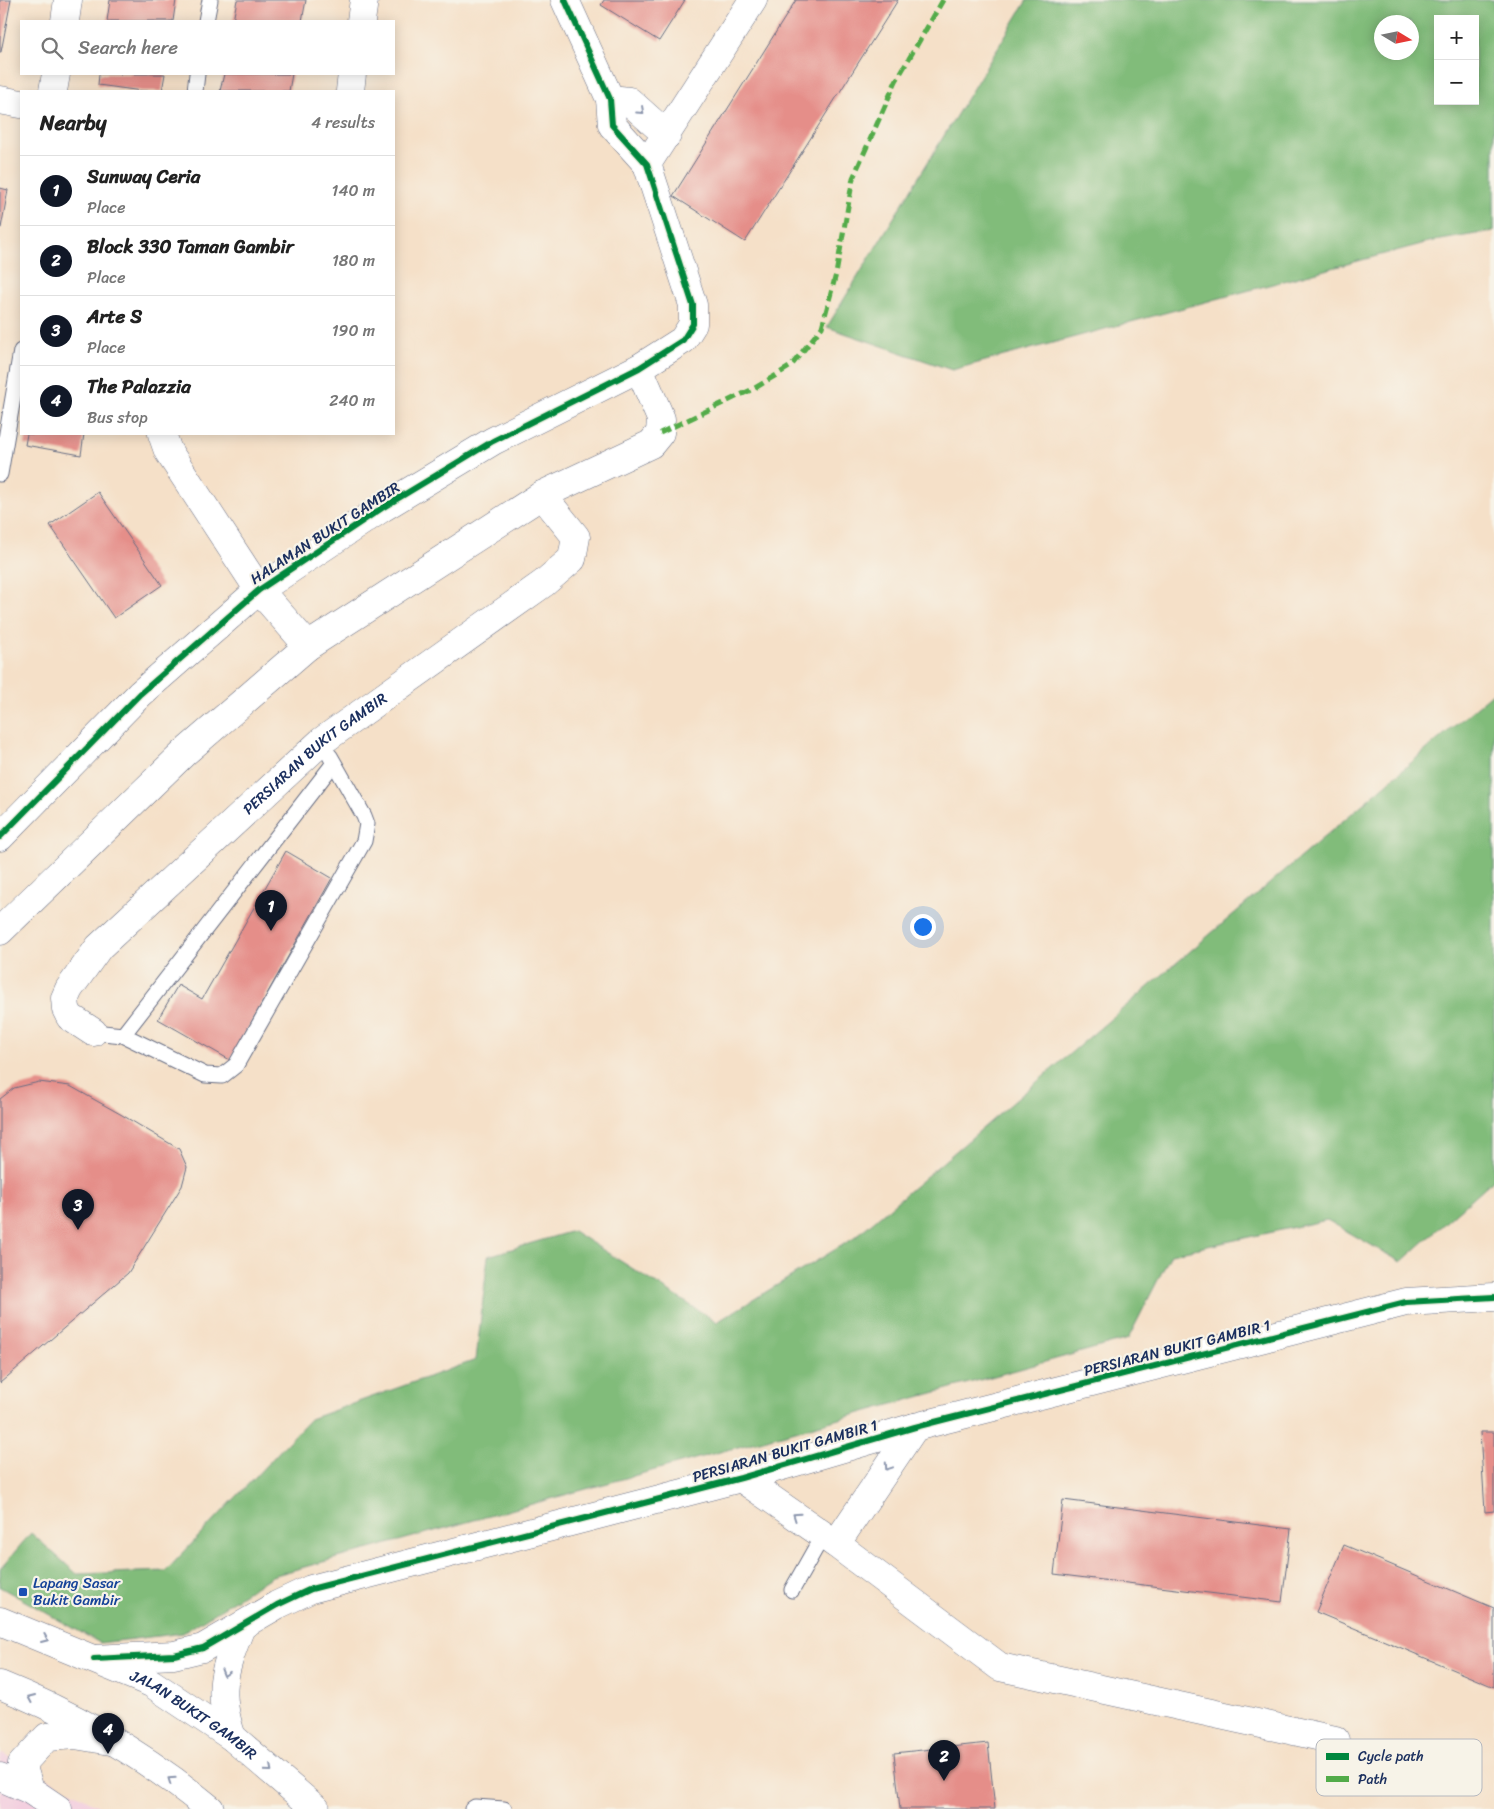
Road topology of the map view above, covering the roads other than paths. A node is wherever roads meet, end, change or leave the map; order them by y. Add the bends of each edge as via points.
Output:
1 (68, 0) edge
2 (210, 0) edge
3 (364, 0) edge
4 (565, 0) edge
5 (753, 0) edge
6 (65, 20) edge
7 (206, 20) edge
8 (361, 20) edge
9 (56, 75) edge
10 (198, 75) edge
11 (352, 75) edge
12 (53, 90) edge
13 (194, 90) edge
14 (350, 90) edge
15 (610, 99) junction
16 (0, 100) edge
17 (20, 104) edge
18 (667, 135) junction
19 (647, 164) junction
20 (20, 357) edge
21 (639, 368) junction
22 (162, 435) edge
23 (0, 474) edge
24 (542, 495) junction
25 (259, 590) junction
26 (308, 646) junction
27 (328, 752) junction
28 (0, 836) edge
29 (0, 931) edge
30 (93, 1032) joint
31 (123, 1035) junction
32 (1494, 1297) edge
33 (915, 1427) junction
34 (741, 1478) junction
35 (830, 1539) junction
36 (792, 1590) dead end
37 (0, 1621) edge
38 (241, 1627) junction
39 (94, 1659) junction
40 (0, 1685) edge
41 (232, 1737) junction
42 (1330, 1739) edge
43 (117, 1743) junction
44 (0, 1777) edge
45 (30, 1790) junction
46 (58, 1809) edge
47 (210, 1809) edge
48 (316, 1809) edge
49 (472, 1809) edge
50 (504, 1809) edge

1 - 6 street
2 - 7 lane
3 - 8 street
4 - 15 street
5 - 18 street
9 - 12 street
10 - 13 lane
11 - 14 street
15 -> 18 street via 629,101
15 - 19 street via 612,125
16 - 17 street
18 - 19 street
19 - 21 street, HALAMAN BUKIT GAMBIR via 693,305 694,324 683,340
20 - 23 lane
21 - 24 street via 660,419 660,433 651,444
21 - 25 street, HALAMAN BUKIT GAMBIR via 493,441 382,508
22 - 25 street via 168,450
24 - 26 street
24 - 27 street, PERSIARAN BUKIT GAMBIR via 576,537 572,559
25 - 26 street
25 - 28 street, HALAMAN BUKIT GAMBIR via 140,694
26 - 29 street via 184,753
27 - 30 street, PERSIARAN BUKIT GAMBIR via 99,947 65,998 70,1017
27 - 31 lane
27 - 31 lane via 364,816 367,824 364,841 236,1065 222,1076 205,1075
30 - 31 lane
32 - 33 street, PERSIARAN BUKIT GAMBIR 1 via 1406,1302
33 - 34 street, PERSIARAN BUKIT GAMBIR 1
33 -> 35 street
35 -> 34 street, PERSIARAN BUKIT GAMBIR 1
34 - 38 street, PERSIARAN BUKIT GAMBIR 1 via 311,1589
35 - 36 lane
35 - 42 street, PERSIARAN BUKIT GAMBIR 1 via 1000,1667
37 -> 39 street, JALAN BUKIT GAMBIR
38 - 39 street, PERSIARAN BUKIT GAMBIR 1 via 203,1648 174,1655
38 -> 41 street via 222,1684 224,1713
39 - 41 street, JALAN BUKIT GAMBIR via 150,1683
43 -> 40 street via 33,1698
41 -> 48 street, JALAN BUKIT GAMBIR
43 - 45 street via 75,1735 47,1737 22,1764
47 -> 43 street
44 - 45 street
45 - 46 street
49 - 50 lane

